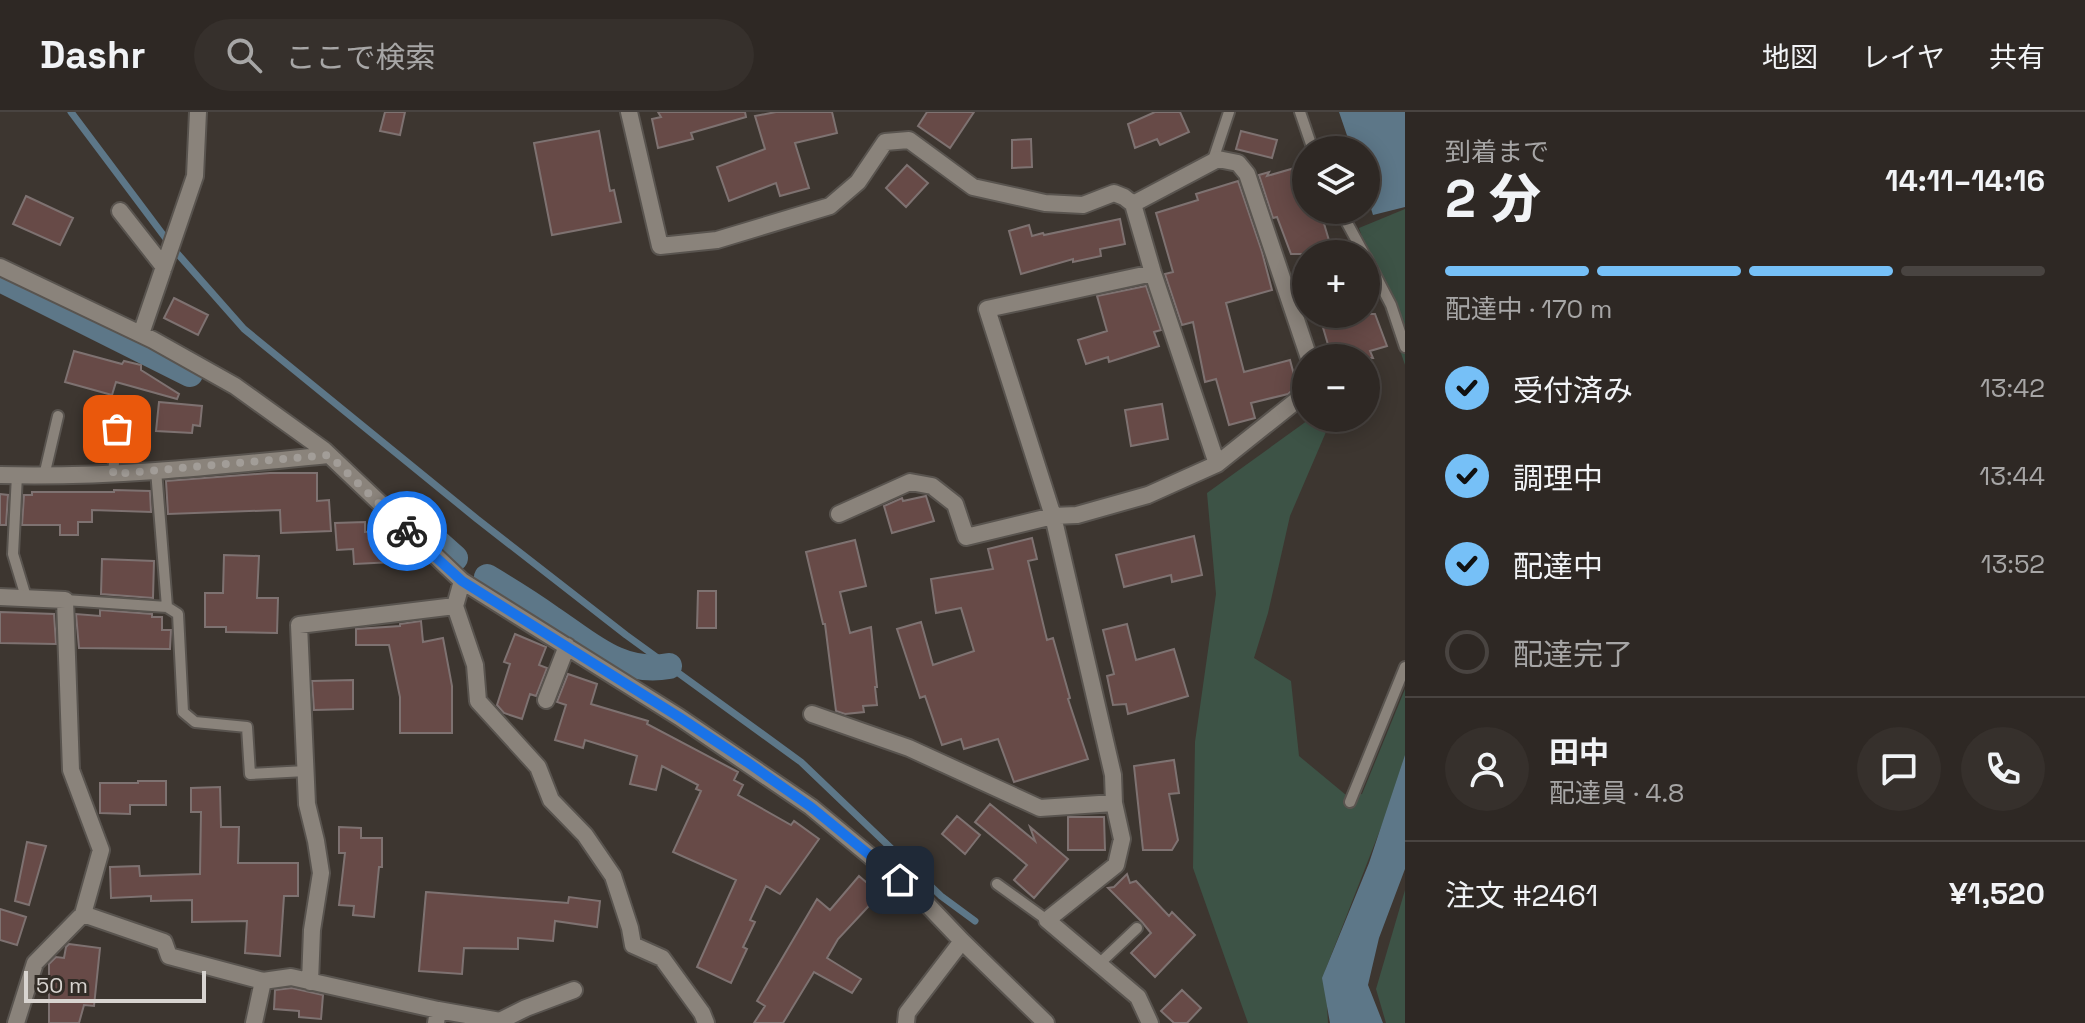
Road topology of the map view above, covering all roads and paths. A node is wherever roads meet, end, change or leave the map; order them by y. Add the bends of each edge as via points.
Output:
1 (198, 112) edge
2 (629, 112) edge
3 (1229, 112) edge
4 (1300, 112) edge
5 (1308, 136) edge
6 (1212, 163) junction
7 (1133, 204) junction
8 (120, 211) dead end
9 (165, 263) junction
10 (0, 267) edge
11 (1153, 273) junction
12 (1380, 284) edge
13 (141, 334) junction
14 (1304, 344) edge
15 (1405, 347) edge
16 (1292, 404) edge
17 (58, 416) dead end
18 (117, 429) dead end
19 (329, 455) junction
20 (1217, 464) junction
21 (156, 470) junction
22 (113, 474) junction
23 (9, 475) edge
24 (44, 476) junction
25 (839, 514) dead end
26 (1053, 516) junction
27 (462, 581) junction
28 (0, 597) edge
29 (26, 597) junction
30 (65, 600) junction
31 (455, 606) junction
32 (167, 607) junction
33 (567, 646) junction
34 (1405, 667) edge
35 (546, 700) dead end
36 (812, 714) dead end
37 (306, 771) junction
38 (1350, 802) dead end
39 (1114, 803) junction
40 (997, 884) dead end
41 (83, 914) junction
42 (1047, 920) junction
43 (1137, 928) dead end
44 (962, 941) junction
45 (1099, 964) junction
46 (263, 981) junction
47 (310, 982) junction
48 (574, 990) dead end
49 (437, 1016) edge
50 (16, 1023) edge
51 (254, 1023) edge
52 (706, 1023) edge
53 (906, 1023) edge
54 (1046, 1023) edge
55 (1150, 1023) edge

1 - 9 street via 195,176
2 - 7 street via 660,246 717,240 830,206 858,182 885,142 909,140 973,187 1057,204 1083,205 1114,193
3 - 6 lane
4 - 5 lane
6 - 7 street
6 - 14 street via 1238,163 1247,174
7 - 11 street
8 - 9 street
9 - 13 street
10 - 13 street
11 - 20 street
11 - 26 street via 987,309
12 - 15 lane
13 - 19 street via 235,386
16 - 20 street
17 - 24 lane
18 - 22 lane
19 - 21 street
19 - 27 street
20 - 26 street via 1148,495 1077,515
21 - 22 street
21 - 32 lane
22 - 24 street
23 - 24 street
23 - 29 lane via 13,554
25 - 26 street via 910,482 932,486 955,504 966,537
26 - 39 street via 1113,775
27 - 31 street
27 - 33 street
28 - 29 street
29 - 30 street
30 - 32 lane
30 - 41 street via 71,770 101,850
31 - 37 street via 299,625
31 - 52 street via 475,665 478,701 538,767 551,800 585,835 613,876 633,945 662,958
32 - 37 lane via 178,614 183,712 195,722 247,727 250,774
33 - 35 street
33 - 44 street via 811,807 922,899
34 - 38 lane
36 - 39 street via 909,748 1040,808
37 - 47 street via 321,873
39 - 42 street via 1122,839 1116,865
40 - 42 lane
41 - 46 street via 164,942 169,956
41 - 50 street via 35,963
42 - 45 street
43 - 45 lane
44 - 53 street via 907,1013
44 - 54 street
45 - 55 street via 1138,997
46 - 47 street via 291,977
46 - 51 street
47 - 49 street
48 - 49 street via 500,1021

